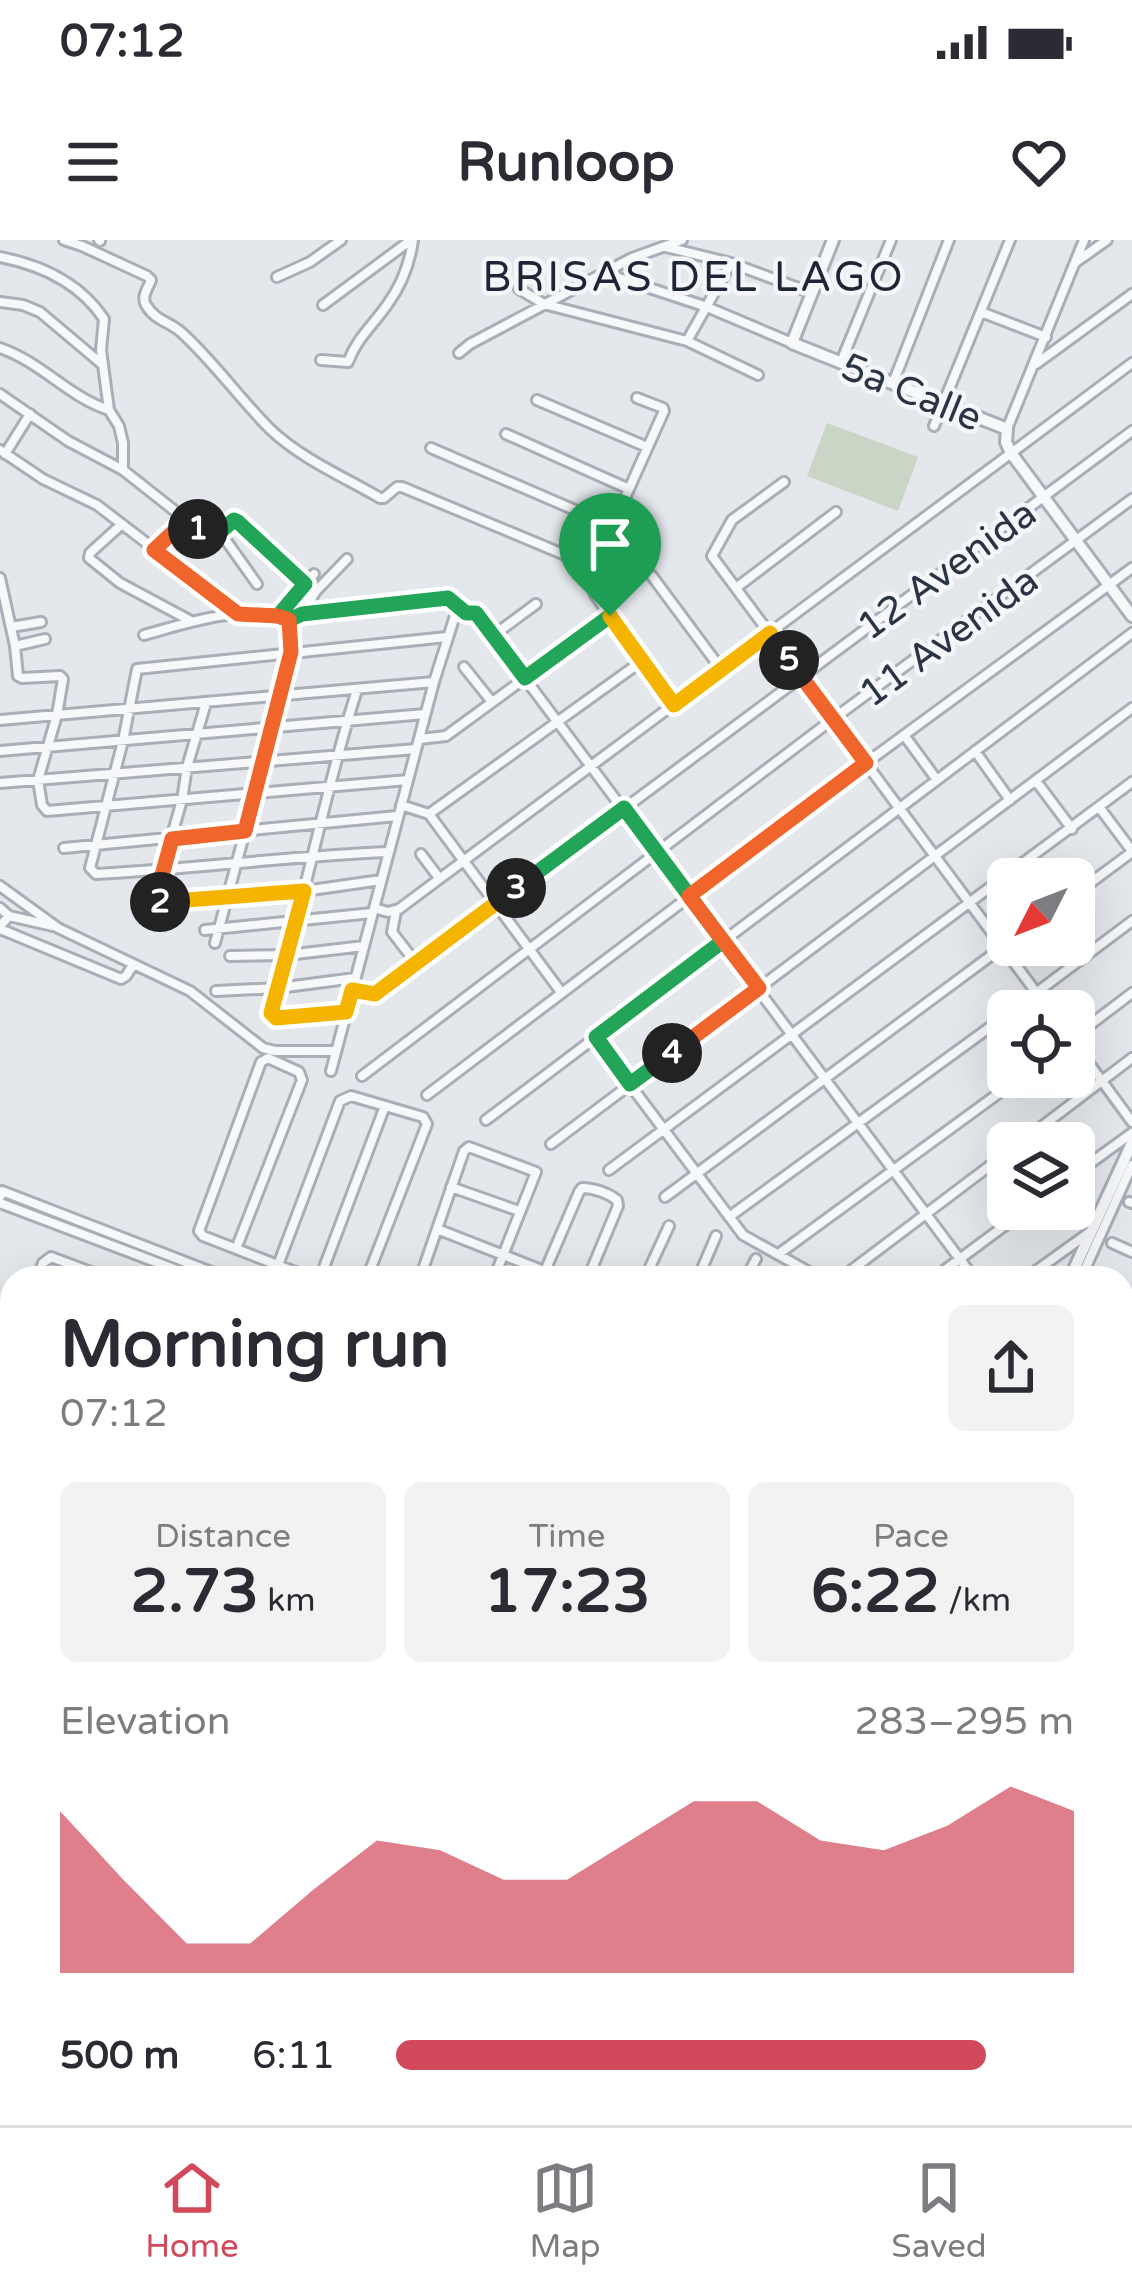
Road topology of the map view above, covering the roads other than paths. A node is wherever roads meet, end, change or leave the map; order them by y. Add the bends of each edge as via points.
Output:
1 (64, 240) edge
2 (340, 240) edge
3 (412, 240) edge
4 (682, 240) edge
5 (833, 240) edge
6 (891, 240) edge
7 (949, 240) edge
8 (1010, 240) edge
9 (1084, 240) edge
10 (1107, 240) edge
11 (661, 246) junction
12 (0, 257) edge
13 (731, 263) junction
14 (1075, 263) junction
15 (604, 273) junction
16 (277, 277) dead end
17 (519, 289) dead end
18 (813, 294) junction
19 (1132, 294) edge
20 (0, 302) edge
21 (544, 304) junction
22 (323, 305) dead end
23 (707, 307) junction
24 (981, 312) junction
25 (1046, 337) junction
26 (687, 341) junction
27 (792, 343) junction
28 (0, 348) edge
29 (459, 353) dead end
30 (321, 361) dead end
31 (841, 362) junction
32 (1132, 363) edge
33 (1035, 364) junction
34 (104, 366) junction
35 (758, 376) dead end
36 (893, 383) junction
37 (0, 394) edge
38 (637, 398) dead end
39 (537, 400) dead end
40 (944, 403) junction
41 (109, 410) junction
42 (30, 414) junction
43 (934, 426) dead end
44 (1007, 429) junction
45 (1132, 431) edge
46 (506, 434) dead end
47 (647, 447) junction
48 (431, 448) dead end
49 (2, 452) edge
50 (1011, 453) junction
51 (123, 470) junction
52 (784, 482) dead end
53 (629, 489) junction
54 (1044, 497) junction
55 (1132, 499) edge
56 (836, 512) dead end
57 (185, 521) junction
58 (122, 524) junction
59 (612, 526) junction
60 (220, 532) junction
61 (1077, 542) junction
62 (154, 550) junction
63 (347, 559) dead end
64 (594, 567) junction
65 (1132, 568) edge
66 (314, 574) dead end
67 (652, 577) dead end
68 (0, 578) edge
69 (257, 584) dead end
70 (305, 584) junction
71 (1109, 585) junction
72 (736, 588) junction
73 (536, 604) dead end
74 (458, 606) junction
75 (238, 614) junction
76 (302, 614) junction
77 (278, 616) junction
78 (610, 616) junction
79 (1132, 616) edge
80 (289, 620) junction
81 (41, 622) dead end
82 (193, 622) junction
83 (11, 627) junction
84 (770, 633) junction
85 (1132, 633) edge
86 (145, 635) dead end
87 (494, 636) junction
88 (447, 637) junction
89 (45, 639) dead end
90 (15, 646) junction
91 (291, 652) junction
92 (642, 661) junction
93 (464, 667) dead end
94 (722, 669) junction
95 (801, 675) junction
96 (525, 678) junction
97 (434, 682) junction
98 (357, 690) junction
99 (282, 694) junction
100 (492, 702) junction
101 (206, 703) junction
102 (674, 705) junction
103 (1132, 708) edge
104 (130, 709) junction
105 (425, 714) junction
106 (57, 715) junction
107 (833, 719) junction
108 (0, 720) edge
109 (348, 720) junction
110 (559, 722) junction
111 (272, 729) junction
112 (904, 735) junction
113 (198, 736) junction
114 (123, 741) junction
115 (418, 744) junction
116 (48, 747) junction
117 (0, 751) edge
118 (975, 751) junction
119 (336, 755) junction
120 (264, 760) junction
121 (866, 763) junction
122 (187, 766) junction
123 (592, 766) junction
124 (115, 773) junction
125 (938, 779) junction
126 (38, 780) junction
127 (408, 780) junction
128 (1036, 781) junction
129 (1132, 782) edge
130 (0, 783) edge
131 (328, 788) junction
132 (256, 794) junction
133 (182, 800) junction
134 (1010, 800) junction
135 (401, 805) junction
136 (106, 808) junction
137 (624, 808) junction
138 (899, 808) junction
139 (1099, 808) junction
140 (429, 814) junction
141 (398, 816) junction
142 (320, 824) junction
143 (1072, 829) junction
144 (245, 831) junction
145 (172, 839) junction
146 (97, 845) junction
147 (64, 848) dead end
148 (1132, 851) edge
149 (388, 852) junction
150 (657, 852) junction
151 (421, 854) dead end
152 (314, 855) junction
153 (935, 856) junction
154 (463, 860) junction
155 (238, 861) junction
156 (162, 870) junction
157 (440, 878) junction
158 (1095, 879) edge
159 (381, 880) junction
160 (0, 886) edge
161 (304, 891) junction
162 (228, 896) junction
163 (689, 896) junction
164 (496, 903) junction
165 (970, 904) junction
166 (0, 908) edge
167 (374, 910) junction
168 (396, 910) junction
169 (9, 916) junction
170 (1132, 921) edge
171 (295, 922) junction
172 (987, 924) edge
173 (0, 927) edge
174 (58, 928) junction
175 (219, 928) junction
176 (205, 930) dead end
177 (723, 941) junction
178 (215, 943) dead end
179 (364, 946) junction
180 (529, 948) junction
181 (287, 955) junction
182 (230, 956) dead end
183 (987, 958) edge
184 (416, 963) junction
185 (133, 965) junction
186 (355, 978) junction
187 (278, 988) junction
188 (759, 988) junction
189 (352, 990) junction
190 (1039, 990) edge
191 (216, 991) dead end
192 (561, 992) junction
193 (1132, 993) edge
194 (346, 1012) junction
195 (1095, 1023) edge
196 (987, 1029) edge
197 (792, 1034) junction
198 (596, 1037) junction
199 (336, 1051) junction
200 (1132, 1058) edge
201 (331, 1071) dead end
202 (1095, 1072) edge
203 (362, 1076) dead end
204 (826, 1078) junction
205 (1101, 1081) junction
206 (630, 1084) junction
207 (427, 1095) dead end
208 (992, 1098) edge
209 (385, 1106) junction
210 (486, 1120) dead end
211 (858, 1122) junction
212 (1047, 1122) edge
213 (1132, 1122) edge
214 (664, 1129) junction
215 (1132, 1133) edge
216 (1132, 1143) edge
217 (551, 1144) dead end
218 (1095, 1159) edge
219 (1132, 1166) edge
220 (987, 1168) edge
221 (609, 1170) dead end
222 (894, 1170) junction
223 (697, 1174) junction
224 (451, 1187) junction
225 (665, 1197) dead end
226 (0, 1200) edge
227 (519, 1211) junction
228 (927, 1214) junction
229 (729, 1217) junction
230 (669, 1226) dead end
231 (437, 1229) junction
232 (998, 1230) edge
233 (1091, 1231) junction
234 (716, 1236) dead end
235 (1112, 1243) dead end
236 (236, 1249) junction
237 (1132, 1252) edge
238 (779, 1253) junction
239 (503, 1254) junction
240 (959, 1258) junction
241 (164, 1259) junction
242 (756, 1259) dead end
243 (277, 1265) junction
244 (42, 1266) edge
245 (69, 1266) edge
246 (164, 1266) edge
247 (177, 1266) edge
248 (187, 1266) edge
249 (280, 1266) edge
250 (320, 1266) edge
251 (372, 1266) edge
252 (424, 1266) edge
253 (498, 1266) edge
254 (533, 1266) edge
255 (547, 1266) edge
256 (595, 1266) edge
257 (651, 1266) edge
258 (703, 1266) edge
259 (752, 1266) edge
260 (800, 1266) edge
261 (857, 1266) edge
262 (949, 1266) edge
263 (965, 1266) edge
264 (1043, 1266) edge
265 (1075, 1266) edge
266 (1086, 1266) edge

1 - 64 street via 147,276 147,306 294,447 380,498 403,487
2 - 16 street
3 - 22 street
3 - 30 street via 388,304 348,362
4 - 11 street
5 - 18 street
6 - 31 street
7 - 36 street
8 - 24 street
9 - 14 street
10 - 14 street
11 - 13 street
11 - 15 street
12 - 34 street via 45,268 98,309
13 - 18 street
13 - 23 street
14 - 25 street
15 - 21 street
15 - 23 street, 5a Calle
17 - 21 street
18 - 27 street
19 - 33 street
20 - 34 street via 40,312
21 - 26 street
21 - 29 street
23 - 26 street
23 - 27 street, 5a Calle
24 - 25 street
24 - 40 street
25 - 33 street
26 - 35 street
27 - 31 street, 5a Calle
28 - 41 street
31 - 36 street, 5a Calle
32 - 50 street
33 - 44 street
34 - 41 street
36 - 40 street, 5a Calle
37 - 42 street
38 - 47 street via 664,411
39 - 47 street
40 - 43 street
40 - 44 street, 5a Calle
41 - 51 street via 123,443
42 - 49 street
42 - 51 street
44 - 50 street, 5a Calle
45 - 54 street, 12 Avenida
46 - 53 street
47 - 53 street
48 - 59 street
49 - 58 street
50 - 54 street, 5a Calle
50 - 84 street
51 - 57 street
52 - 72 street via 732,520 712,556
53 - 59 street
54 - 61 street, 5a Calle
54 - 95 street, 12 Avenida
55 - 61 street, 11 Avenida
56 - 72 street
57 - 60 street
57 - 62 street
58 - 62 street
58 - 82 street via 89,558
59 - 64 street
60 - 69 street
60 - 70 street via 238,522
61 - 71 street, 5a Calle
61 - 107 street, 11 Avenida
62 - 75 street
63 - 76 street
64 - 78 street via 592,583
65 - 71 street
66 - 70 street
67 - 94 street
68 - 83 street
70 - 77 street
71 - 79 street, 5a Calle
71 - 112 street
72 - 84 street
73 - 87 street
74 - 76 street via 448,598
74 - 87 street via 476,613
74 - 88 street
75 - 77 street
75 - 82 street
76 - 80 street
77 - 80 street
78 - 92 street
78 - 96 street
80 - 91 street
81 - 83 street
82 - 86 street
83 - 90 street
84 - 94 street
84 - 95 street
85 - 118 street
87 - 96 street
88 - 91 street
88 - 97 street
89 - 90 street
90 - 106 street via 20,678 62,677
91 - 99 street
91 - 104 street via 137,668
92 - 102 street
92 - 110 street
93 - 100 street
94 - 102 street
95 - 107 street
95 - 137 street, 12 Avenida
96 - 100 street
96 - 110 street
97 - 98 street
97 - 105 street
98 - 99 street
98 - 109 street
99 - 101 street
99 - 111 street
100 - 115 street via 446,736
101 - 104 street
101 - 113 street
102 - 123 street
103 - 128 street
104 - 106 street
104 - 114 street
105 - 109 street
105 - 115 street
106 - 108 street
106 - 116 street
107 - 121 street
107 - 150 street, 11 Avenida
109 - 111 street
109 - 119 street
110 - 123 street
110 - 140 street
111 - 113 street
111 - 120 street
112 - 121 street
112 - 125 street
113 - 114 street
113 - 122 street
114 - 116 street
114 - 124 street
115 - 119 street
115 - 127 street
116 - 117 street
116 - 126 street
118 - 125 street
118 - 134 street
119 - 120 street
119 - 131 street
120 - 122 street
120 - 132 street
121 - 138 street
121 - 163 street
122 - 124 street
122 - 133 street
123 - 137 street
123 - 154 street
124 - 126 street
124 - 136 street
125 - 138 street
126 - 130 street
126 - 136 street via 47,811
127 - 131 street
127 - 135 street
128 - 134 street
128 - 143 street
129 - 139 street
131 - 132 street
131 - 142 street
132 - 133 street
132 - 144 street
133 - 136 street
133 - 145 street
134 - 153 street
135 - 140 street
135 - 141 street
136 - 146 street
137 - 150 street
137 - 164 street, 12 Avenida
138 - 153 street
138 - 177 street
139 - 143 street
139 - 148 street
140 - 154 street
141 - 142 street
141 - 149 street
142 - 144 street
142 - 152 street
143 - 165 street
144 - 145 street
144 - 155 street
145 - 146 street
145 - 156 street
146 - 147 street
146 - 156 street via 90,868 96,874
148 - 158 street
149 - 152 street
149 - 159 street
150 - 163 street
150 - 180 street, 11 Avenida
151 - 157 street
152 - 155 street
152 - 161 street
153 - 165 street
153 - 188 street
154 - 157 street
154 - 164 street
155 - 156 street
155 - 162 street
156 - 162 street via 157,901
157 - 168 street
159 - 161 street
159 - 167 street
160 - 174 street
161 - 162 street
161 - 171 street
162 - 175 street
163 - 177 street
163 - 192 street
164 - 180 street
164 - 184 street, 12 Avenida
165 - 172 street
165 - 197 street
166 - 169 street
167 - 168 street
167 - 171 street
167 - 179 street
168 - 184 street via 392,932
169 - 173 street
169 - 174 street
170 - 190 street
171 - 175 street
171 - 181 street
173 - 185 street via 121,979
174 - 185 street
175 - 176 street
175 - 178 street
177 - 188 street
177 - 198 street
179 - 181 street
179 - 186 street
180 - 192 street
180 - 203 street, 11 Avenida
181 - 182 street
181 - 187 street
183 - 204 street
184 - 189 street, 12 Avenida via 375,994
185 - 199 street via 190,991 263,1048
186 - 187 street
186 - 189 street
187 - 191 street
187 - 194 street via 276,1018
188 - 197 street
188 - 206 street
189 - 194 street
192 - 207 street
193 - 195 street
194 - 199 street
196 - 211 street
197 - 204 street
197 - 214 street
198 - 206 street
198 - 210 street
199 - 201 street
200 - 205 street
202 - 205 street
204 - 211 street
204 - 223 street
205 - 212 street
205 - 213 street
206 - 214 street
206 - 217 street
208 - 222 street
209 - 243 street via 342,1098
209 - 250 street
209 - 251 street via 427,1126
211 - 222 street
211 - 229 street
214 - 221 street
214 - 223 street
215 - 218 street
216 - 233 street
219 - 266 street
220 - 228 street
222 - 228 street
222 - 238 street
223 - 225 street
223 - 229 street
224 - 227 street
224 - 227 street via 466,1148 532,1169
224 - 231 street
226 - 241 street via 2,1191
227 - 239 street
228 - 240 street
228 - 261 street
229 - 238 street via 745,1236
230 - 257 street
231 - 239 street
231 - 252 street
232 - 240 street
233 - 264 street
233 - 265 street
234 - 258 street
235 - 237 street
236 - 236 street via 199,1229 268,1058 302,1080
236 - 243 street
238 - 260 street
239 - 253 street
239 - 254 street
240 - 262 street
240 - 263 street
241 - 246 street
241 - 247 street
241 - 248 street
242 - 259 street
243 - 249 street
244 - 245 street via 51,1257
255 - 256 street via 582,1188 617,1200

